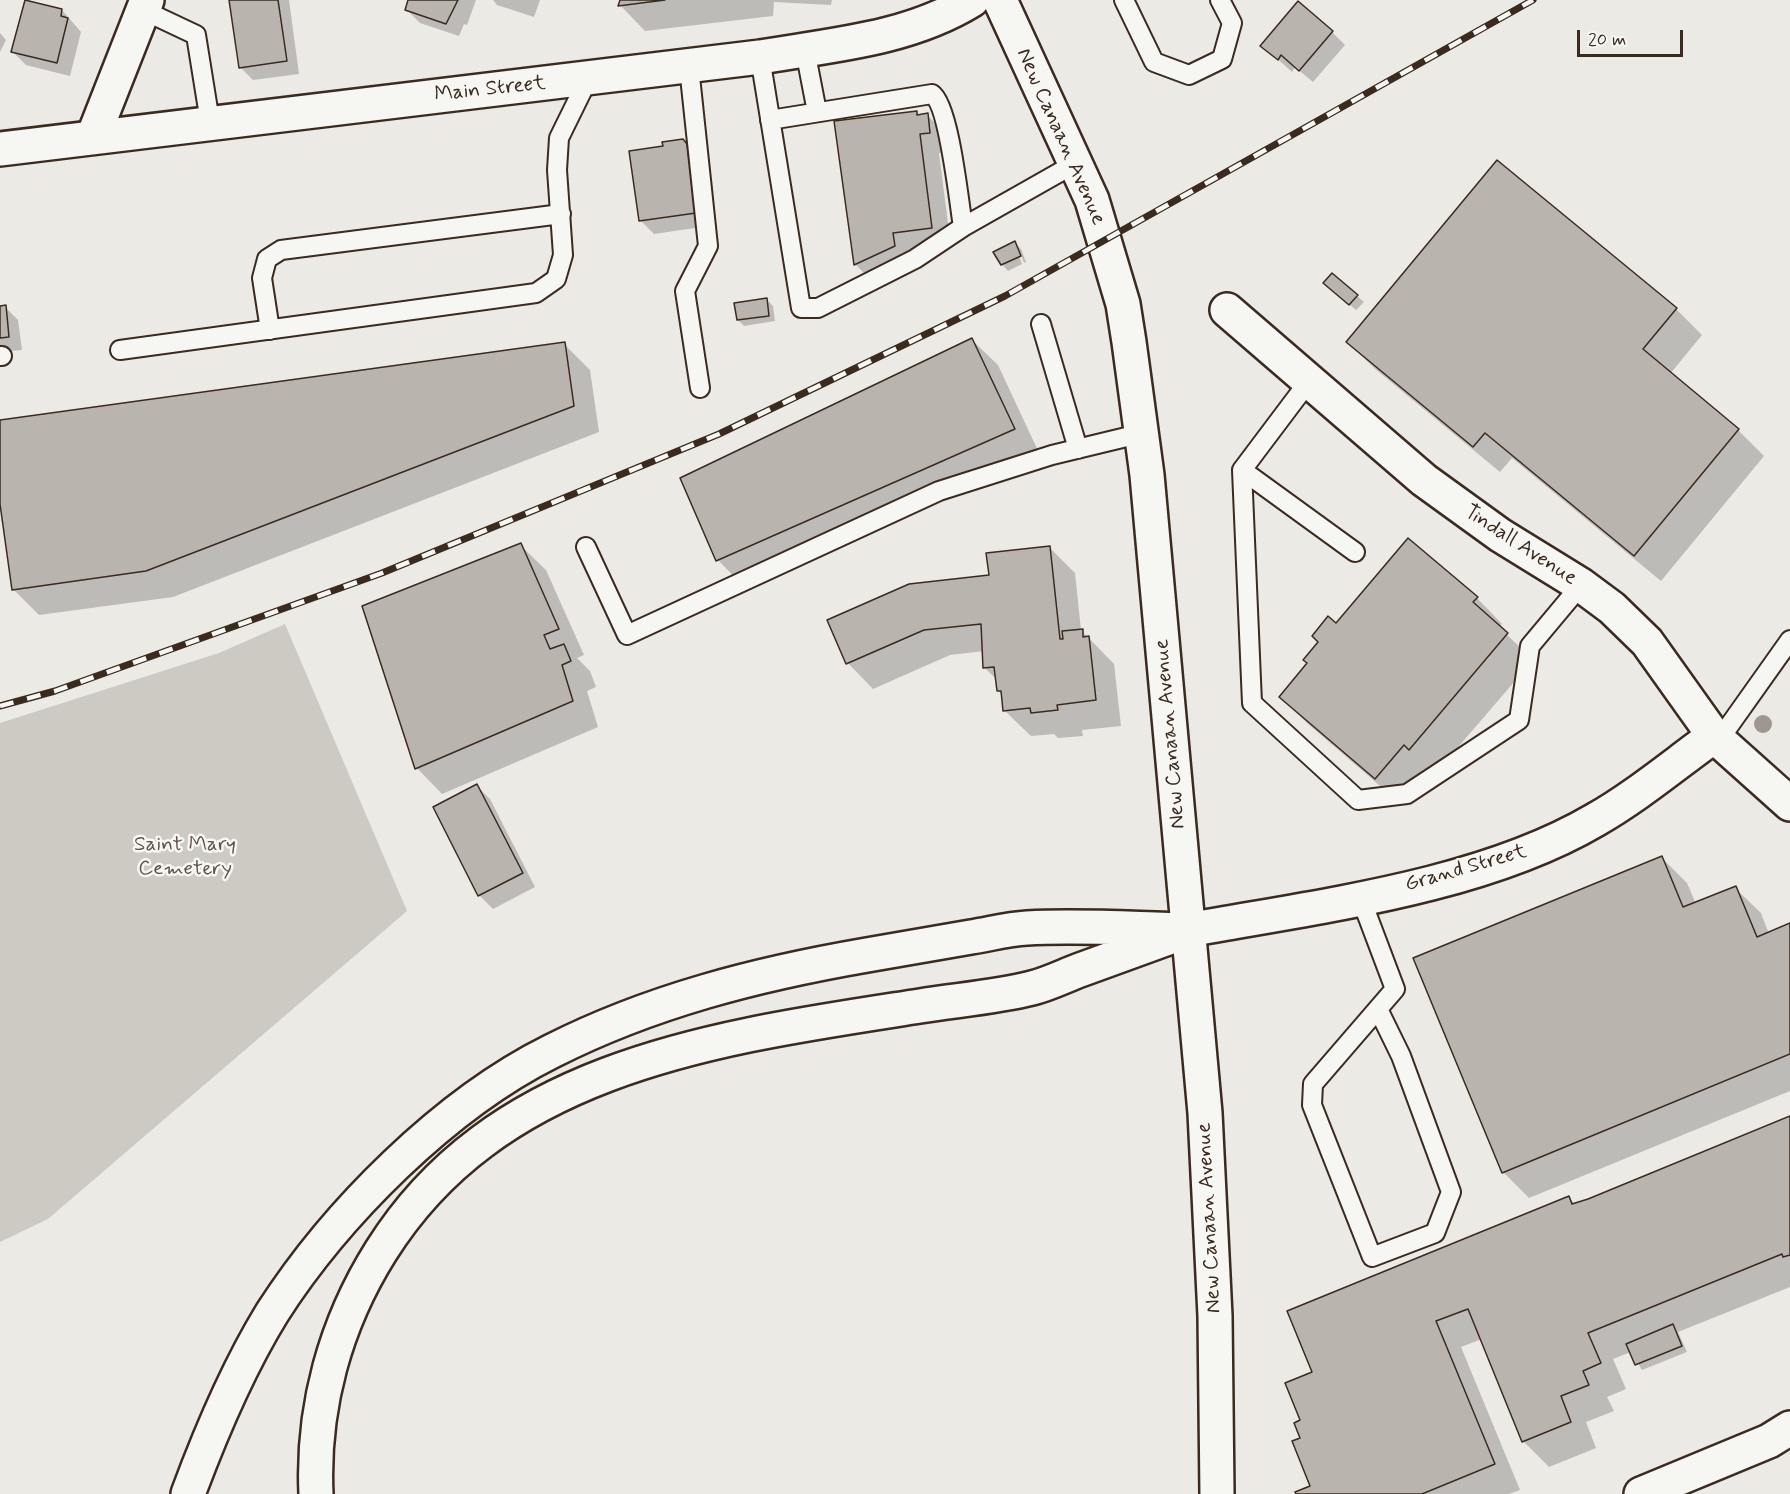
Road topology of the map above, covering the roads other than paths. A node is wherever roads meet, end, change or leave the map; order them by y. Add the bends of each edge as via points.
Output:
1 (972, 0) edge
2 (1000, 0) edge
3 (1124, 0) edge
4 (1220, 0) edge
5 (145, 5) edge
6 (805, 50) junction
7 (760, 57) junction
8 (689, 67) junction
9 (588, 79) junction
10 (817, 112) junction
11 (770, 120) junction
12 (210, 122) junction
13 (93, 137) junction
14 (0, 149) edge
15 (1076, 163) junction
16 (561, 214) junction
17 (963, 227) junction
18 (1227, 310) dead end
19 (1041, 324) dead end
20 (270, 330) junction
21 (120, 350) dead end
22 (1310, 381) junction
23 (700, 388) dead end
24 (1143, 433) junction
25 (1078, 448) junction
26 (1242, 470) junction
27 (586, 547) dead end
28 (1355, 552) dead end
29 (1581, 585) junction
30 (1790, 640) edge
31 (1716, 738) junction
32 (1790, 804) edge
33 (1361, 899) junction
34 (1189, 930) junction
35 (1378, 1009) junction
36 (1790, 1428) edge
37 (188, 1494) edge
38 (316, 1494) edge
39 (1217, 1494) edge
40 (1641, 1494) edge

1 - 6 main road, Main Street via 934,20 886,36
2 - 15 main road, New Canaan Avenue
3 - 4 lane via 1154,62 1189,75 1222,59 1232,23
5 - 12 lane via 195,35
5 - 13 main road
6 - 7 main road, Main Street
6 - 10 lane
7 - 8 main road, Main Street
7 - 11 lane
8 - 9 main road, Main Street
8 - 23 lane via 708,246 685,291
9 - 12 main road, Main Street
9 - 16 lane via 559,138
10 - 11 lane
10 - 17 lane via 932,94 939,98
11 - 17 lane via 801,308 818,308 915,259
12 - 13 main road, Main Street
13 - 14 main road, Main Street
15 - 17 lane
15 - 24 main road, New Canaan Avenue via 1123,304
16 - 20 lane via 563,255 556,279 536,293
16 - 20 lane via 281,250 267,259 262,278
18 - 22 main road, Tindall Avenue
19 - 25 lane
20 - 21 lane
22 - 26 lane
22 - 29 main road, Tindall Avenue via 1425,480 1500,535
24 - 25 lane
24 - 34 main road, New Canaan Avenue
25 - 27 lane via 939,491 627,634
26 - 28 lane
26 - 29 lane via 1252,703 1359,800 1407,794 1519,720 1530,646
29 - 31 main road, Tindall Avenue via 1647,642
30 - 31 lane
31 - 32 main road, Tindall Avenue
31 - 33 main road, Grand Street via 1596,820 1541,847 1467,872
33 - 34 main road, Grand Street
33 - 35 lane via 1395,989
34 - 37 main road via 1025,928 823,962 683,998 549,1052 455,1114 411,1150 335,1230 273,1312 247,1358
34 - 38 main road via 1034,988 791,1026 674,1051 584,1082 503,1127 463,1157 421,1197 362,1280 325,1380 318,1426
34 - 39 main road, New Canaan Avenue via 1212,1219
35 - 35 lane via 1313,1084 1312,1105 1372,1257 1435,1233 1451,1192 1401,1056
36 - 40 main road via 1769,1441

